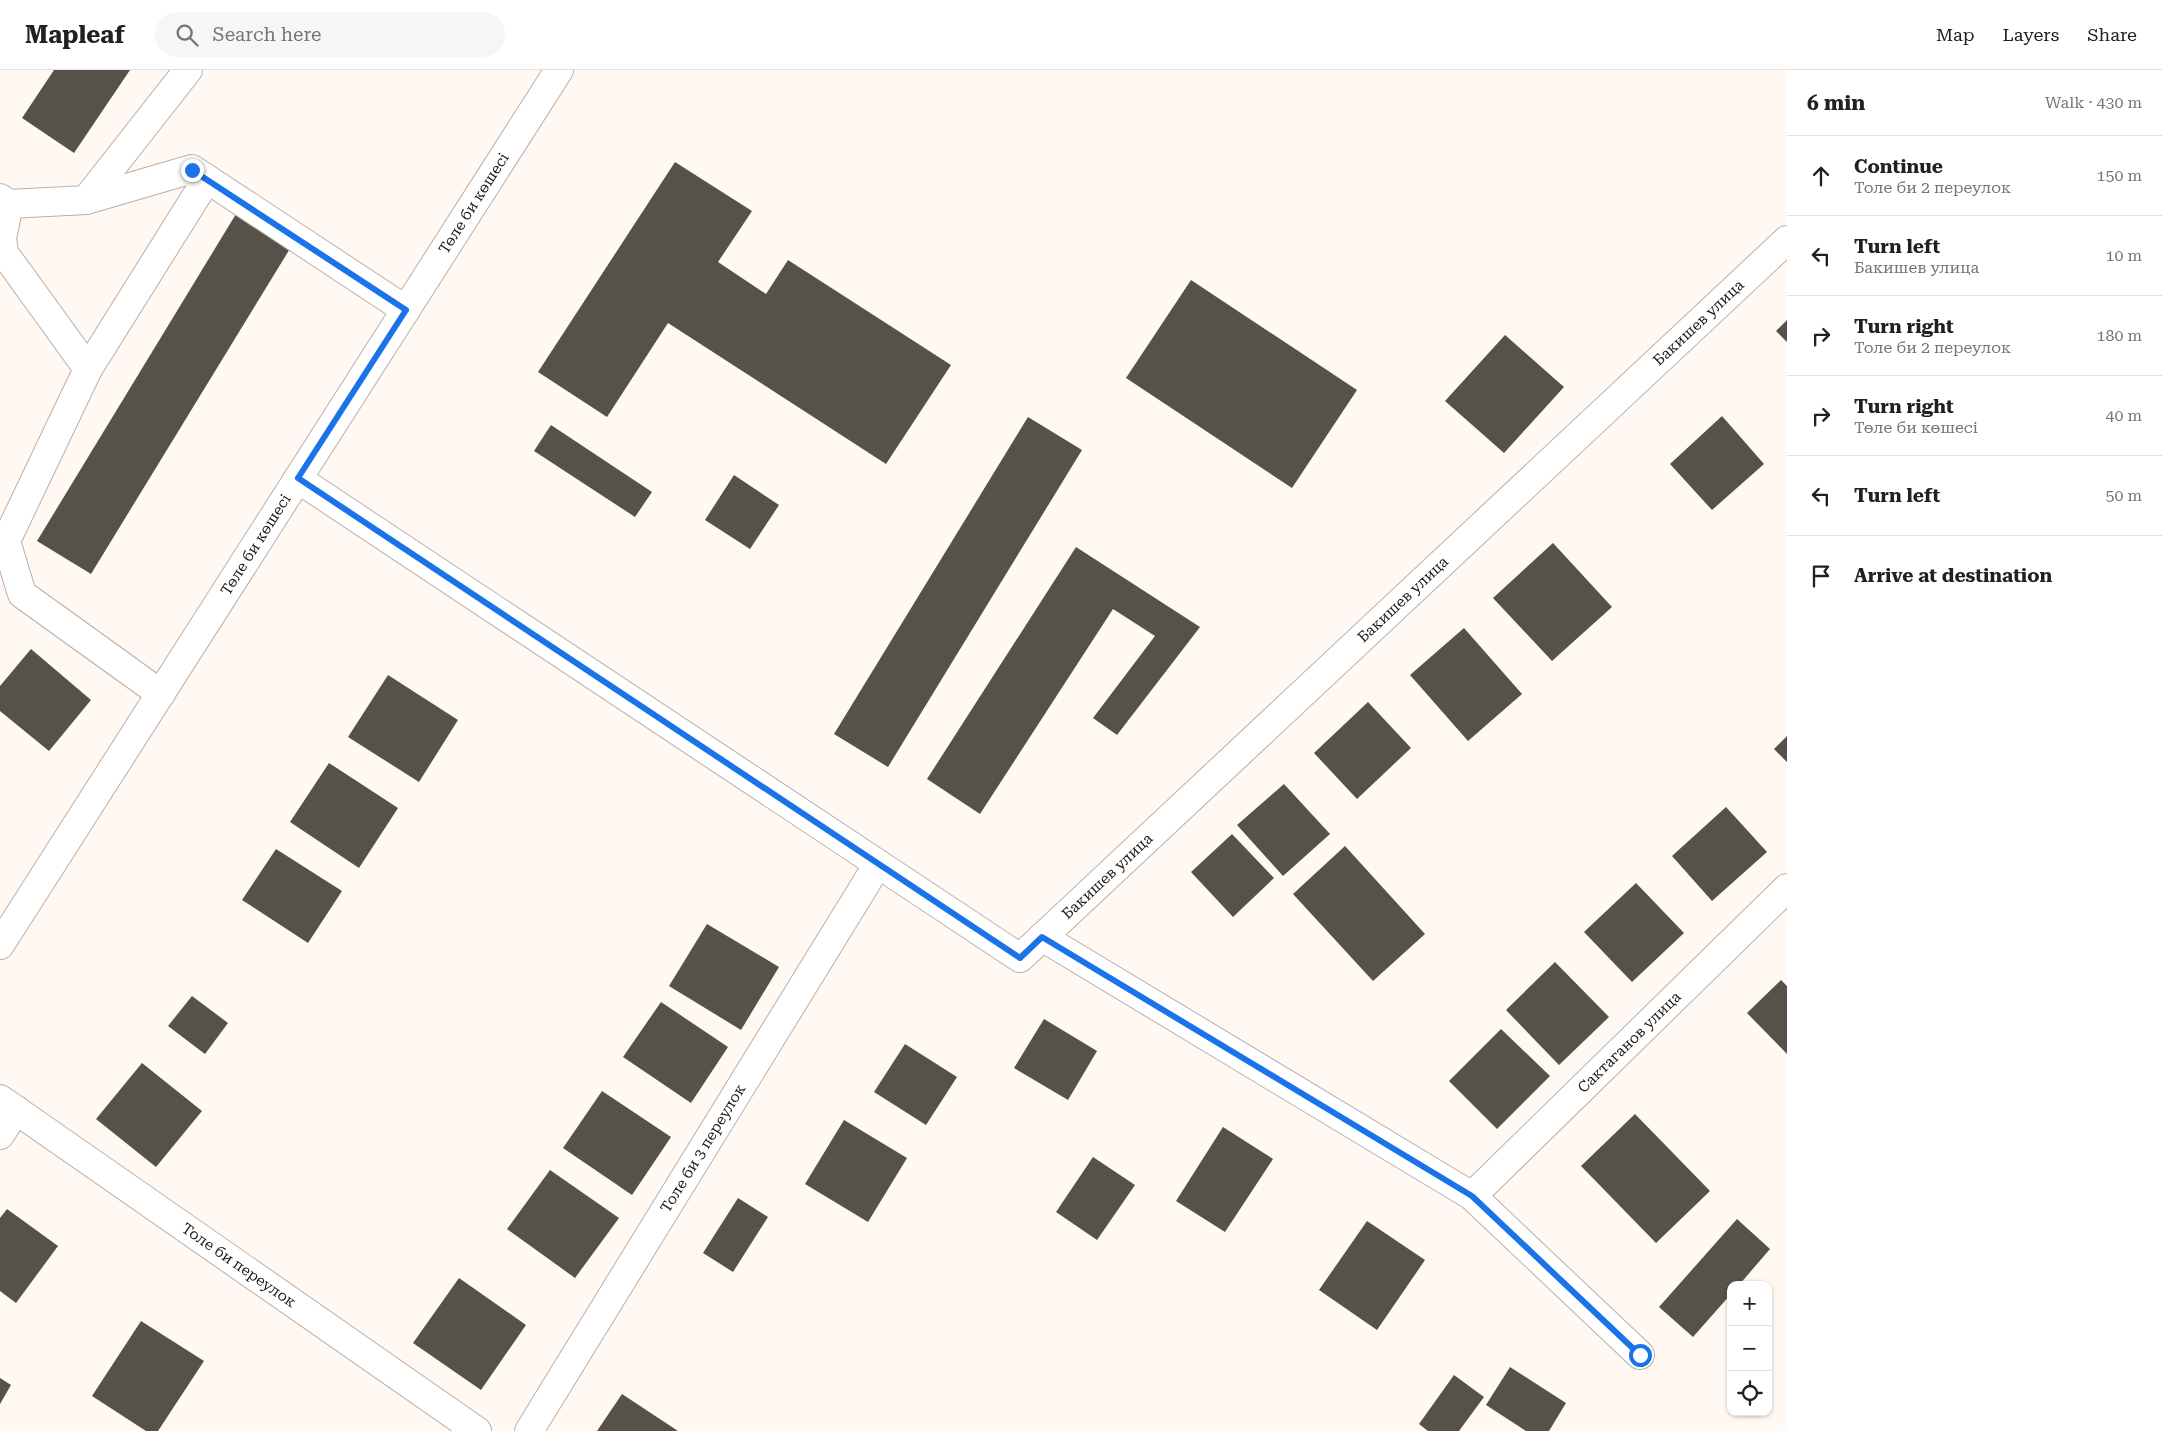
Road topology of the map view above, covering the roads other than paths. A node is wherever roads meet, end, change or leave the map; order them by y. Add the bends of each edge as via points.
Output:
1 (188, 70) edge
2 (559, 70) edge
3 (207, 179) junction
4 (86, 200) junction
5 (4, 201) edge
6 (1787, 240) edge
7 (406, 310) junction
8 (88, 369) junction
9 (298, 478) junction
10 (160, 694) junction
11 (878, 864) junction
12 (1787, 888) edge
13 (1042, 937) junction
14 (0, 944) edge
15 (8, 1104) edge
16 (0, 1135) edge
17 (1472, 1196) junction
18 (1640, 1355) dead end
19 (477, 1431) edge
20 (528, 1431) edge

1 - 4 street
2 - 7 street, Төле би көшесі
3 - 4 street via 192,170
3 - 7 street
3 - 8 street
4 - 5 street
5 - 8 street via 4,253
6 - 13 street, Бакишев улица
7 - 9 street, Төле би көшесі
8 - 10 street via 6,541 22,594
9 - 10 street, Төле би көшесі
9 - 11 street
10 - 14 street, Төле би көшесі
11 - 13 street, Бакишев улица via 1020,958
11 - 20 street, Толе би 3 переулок
12 - 17 street, Сактаганов улица
13 - 17 street
15 - 16 street
15 - 19 street, Толе би переулок
17 - 18 street

